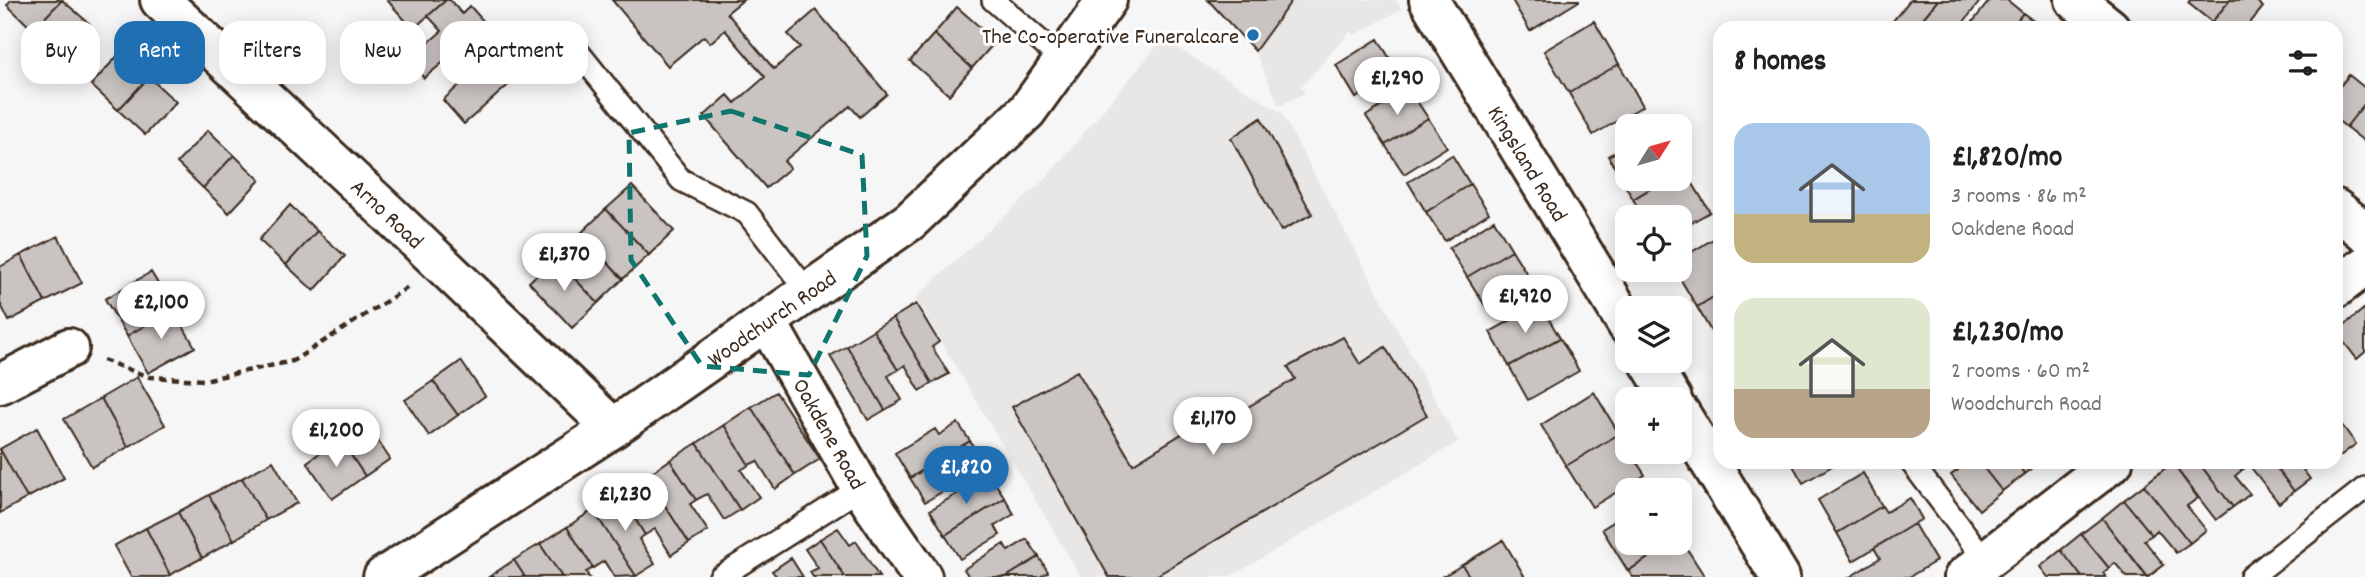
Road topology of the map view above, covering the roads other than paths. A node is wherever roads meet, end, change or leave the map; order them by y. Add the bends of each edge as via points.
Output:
1 (160, 0) edge
2 (993, 0) edge
3 (1107, 0) edge
4 (1429, 0) edge
5 (2074, 0) edge
6 (2100, 21) edge
7 (1063, 61) junction
8 (588, 64) edge
9 (2343, 215) edge
10 (2365, 232) edge
11 (2365, 266) edge
12 (2343, 283) edge
13 (808, 292) junction
14 (1615, 306) edge
15 (766, 322) junction
16 (69, 348) road end
17 (0, 384) edge
18 (613, 428) junction
19 (1692, 433) edge
20 (1713, 467) edge
21 (1714, 469) edge
22 (1915, 469) edge
23 (2104, 469) edge
24 (861, 488) junction
25 (2365, 488) edge
26 (1975, 569) edge
27 (383, 577) edge
28 (720, 577) edge
29 (922, 577) edge
30 (1780, 577) edge
31 (2251, 577) edge

1 - 18 street, Arno Road
2 - 7 lane
3 - 7 street, Woodchurch Road
4 - 14 street, Kingsland Road
5 - 6 street
7 - 13 street, Woodchurch Road via 1027,111 910,221
8 - 13 lane via 681,180 747,213
9 - 10 street
11 - 12 street
13 - 15 street, Woodchurch Road
15 - 18 street, Woodchurch Road
15 - 24 street, Oakdene Road
16 - 17 street
18 - 27 street, Woodchurch Road
19 - 20 street
21 - 30 street
22 - 26 lane
23 - 26 street
24 - 28 lane
24 - 29 street, Oakdene Road
25 - 31 lane

